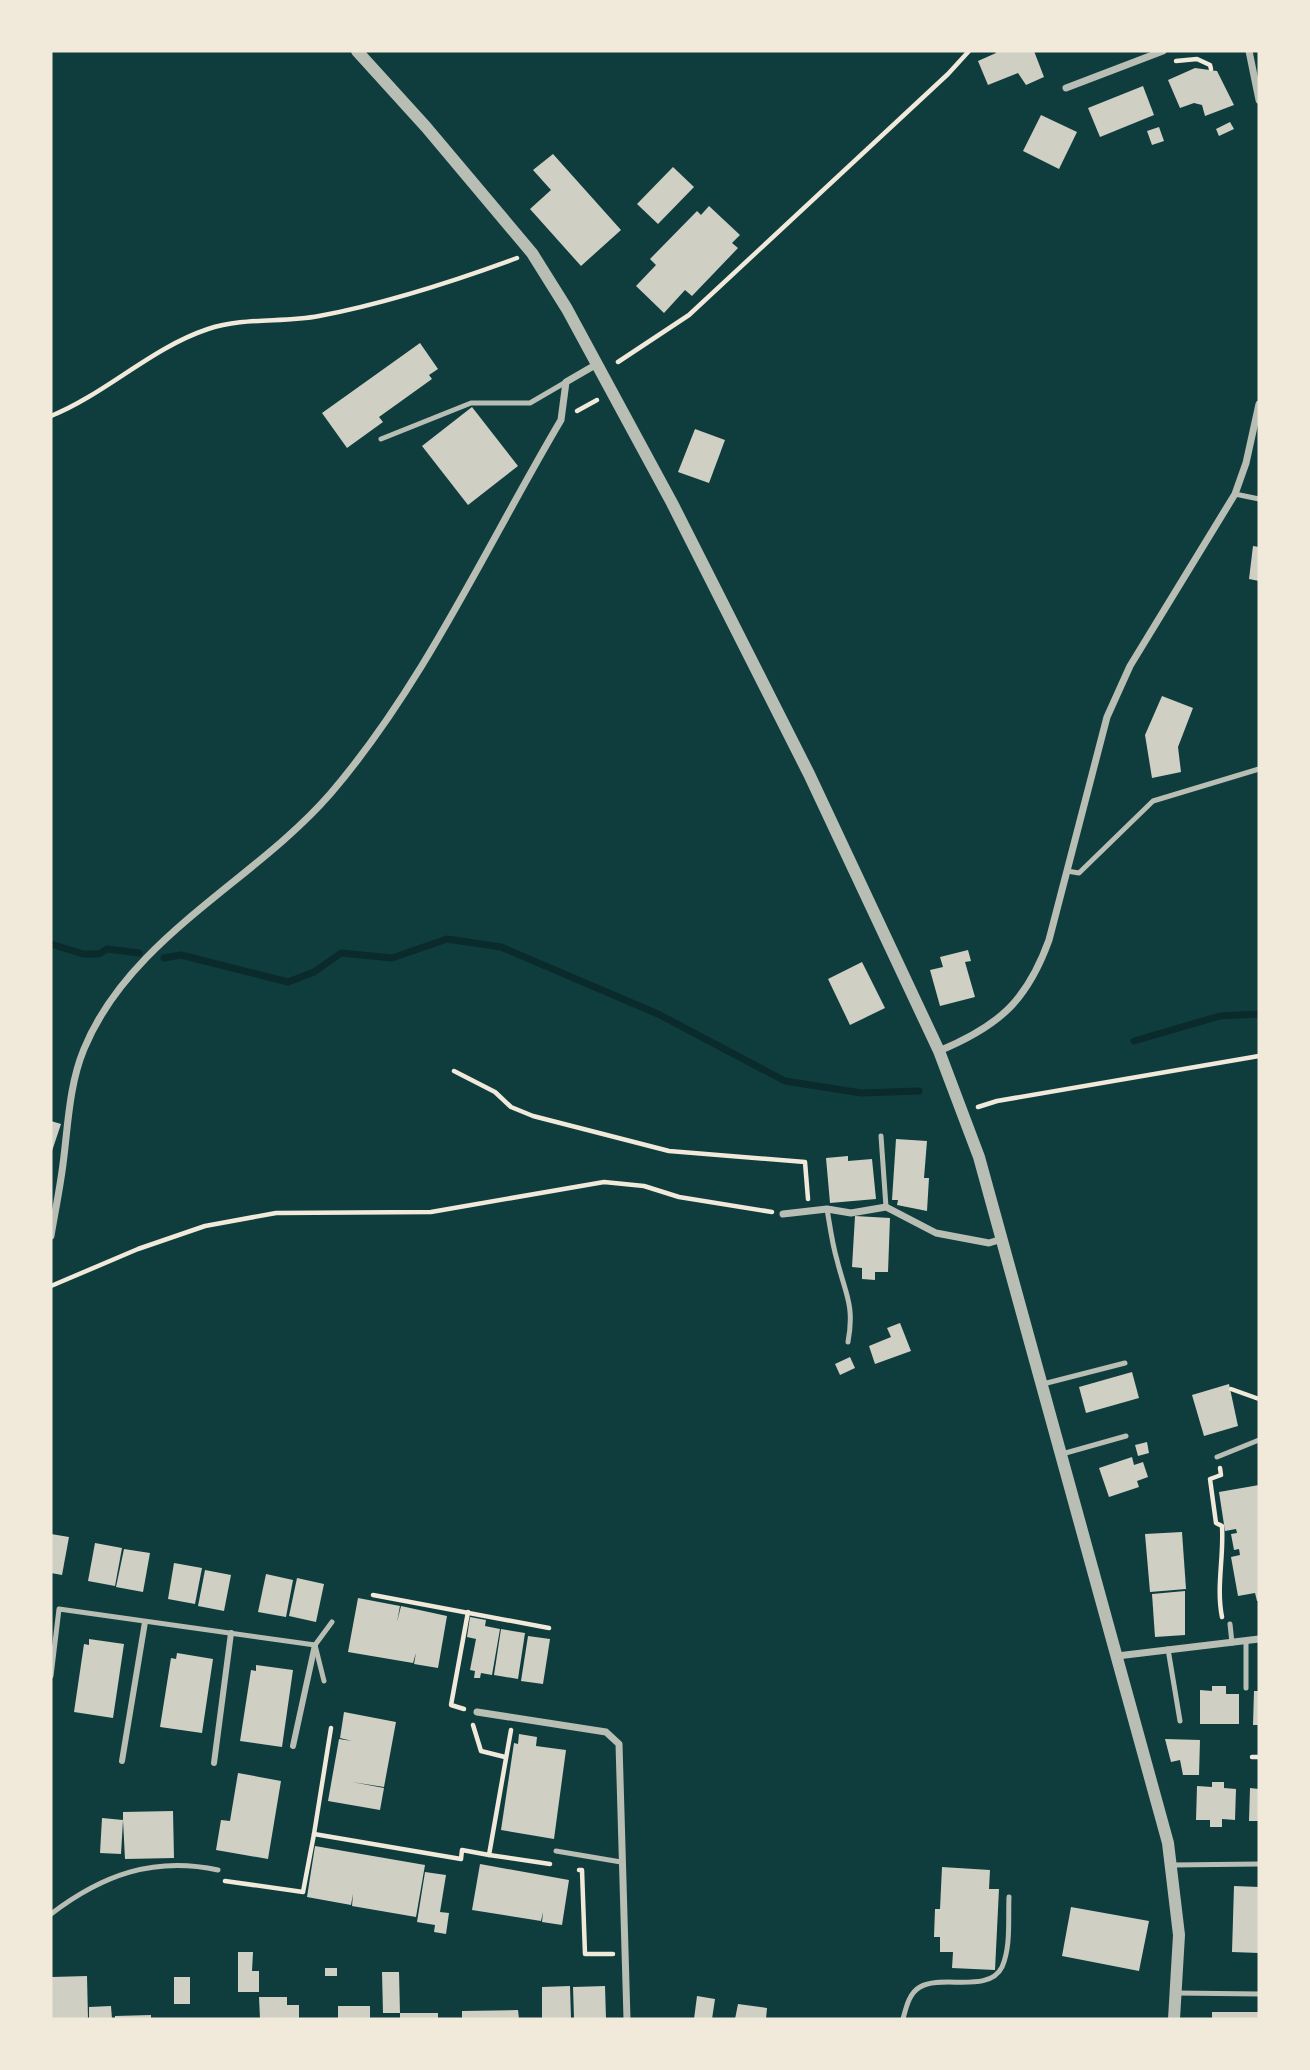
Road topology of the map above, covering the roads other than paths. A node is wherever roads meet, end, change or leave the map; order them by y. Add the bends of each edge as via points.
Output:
1 (357, 51) edge
2 (1163, 51) edge
3 (1249, 51) edge
4 (1066, 88) dead end
5 (1259, 100) edge
6 (597, 364) junction
7 (566, 382) junction
8 (1259, 404) edge
9 (381, 439) dead end
10 (1235, 494) junction
11 (1259, 499) edge
12 (1259, 769) edge
13 (1067, 871) junction
14 (939, 1051) junction
15 (881, 1136) dead end
16 (55, 1188) edge
17 (886, 1207) junction
18 (827, 1209) junction
19 (783, 1214) road end
20 (51, 1236) edge
21 (1002, 1239) junction
22 (848, 1342) dead end
23 (1125, 1363) dead end
24 (1042, 1384) junction
25 (1126, 1436) dead end
26 (1259, 1440) edge
27 (1060, 1454) junction
28 (1217, 1457) road end
29 (145, 1622) junction
30 (332, 1622) dead end
31 (1230, 1624) dead end
32 (231, 1633) junction
33 (1259, 1639) edge
34 (1246, 1641) junction
35 (1232, 1643) junction
36 (315, 1645) junction
37 (1168, 1648) junction
38 (1116, 1656) junction
39 (51, 1676) edge
40 (324, 1681) dead end
41 (1246, 1688) dead end
42 (477, 1712) road end
43 (1180, 1721) dead end
44 (293, 1746) dead end
45 (122, 1760) dead end
46 (214, 1763) dead end
47 (556, 1851) dead end
48 (621, 1862) junction
49 (1259, 1864) edge
50 (1172, 1865) junction
51 (218, 1870) road end
52 (1009, 1897) dead end
53 (51, 1913) edge
54 (1177, 1993) junction
55 (1259, 1994) edge
56 (627, 2019) edge
57 (902, 2019) edge
58 (1174, 2019) edge

1 - 6 street via 532,253
2 - 4 street
3 - 5 street
6 - 7 street
6 - 14 street via 808,774
7 - 9 lane via 530,403 471,403
7 - 16 street via 561,420 447,622 401,697 331,793 136,969 106,1005 80,1064
8 - 10 street
10 - 11 lane
10 - 13 street via 1130,666 1107,717
12 - 13 lane via 1153,800 1079,873
13 - 14 street via 1049,940 1029,988 989,1024
14 - 21 street via 964,1112
15 - 17 lane
16 - 20 street
17 - 18 street via 851,1213
17 - 21 street via 936,1233 989,1243
18 - 19 street
18 - 22 lane via 850,1300
21 - 24 street
23 - 24 lane
24 - 27 street
25 - 27 lane
26 - 28 lane
27 - 38 street
29 - 32 lane
29 - 39 lane via 59,1609
29 - 45 street
30 - 36 lane
31 - 35 lane
32 - 36 lane
32 - 46 street
33 - 34 street
34 - 35 street
34 - 41 lane
35 - 37 street
36 - 40 lane
36 - 44 street
37 - 38 street
37 - 43 lane
38 - 50 street
42 - 48 street via 606,1732 619,1744
47 - 48 lane
48 - 56 street
49 - 50 lane
50 - 54 street via 1179,1935
51 - 53 lane via 190,1864 122,1872
52 - 57 lane via 1001,1970 978,1981 921,1986 911,1996
54 - 55 lane
54 - 58 street

